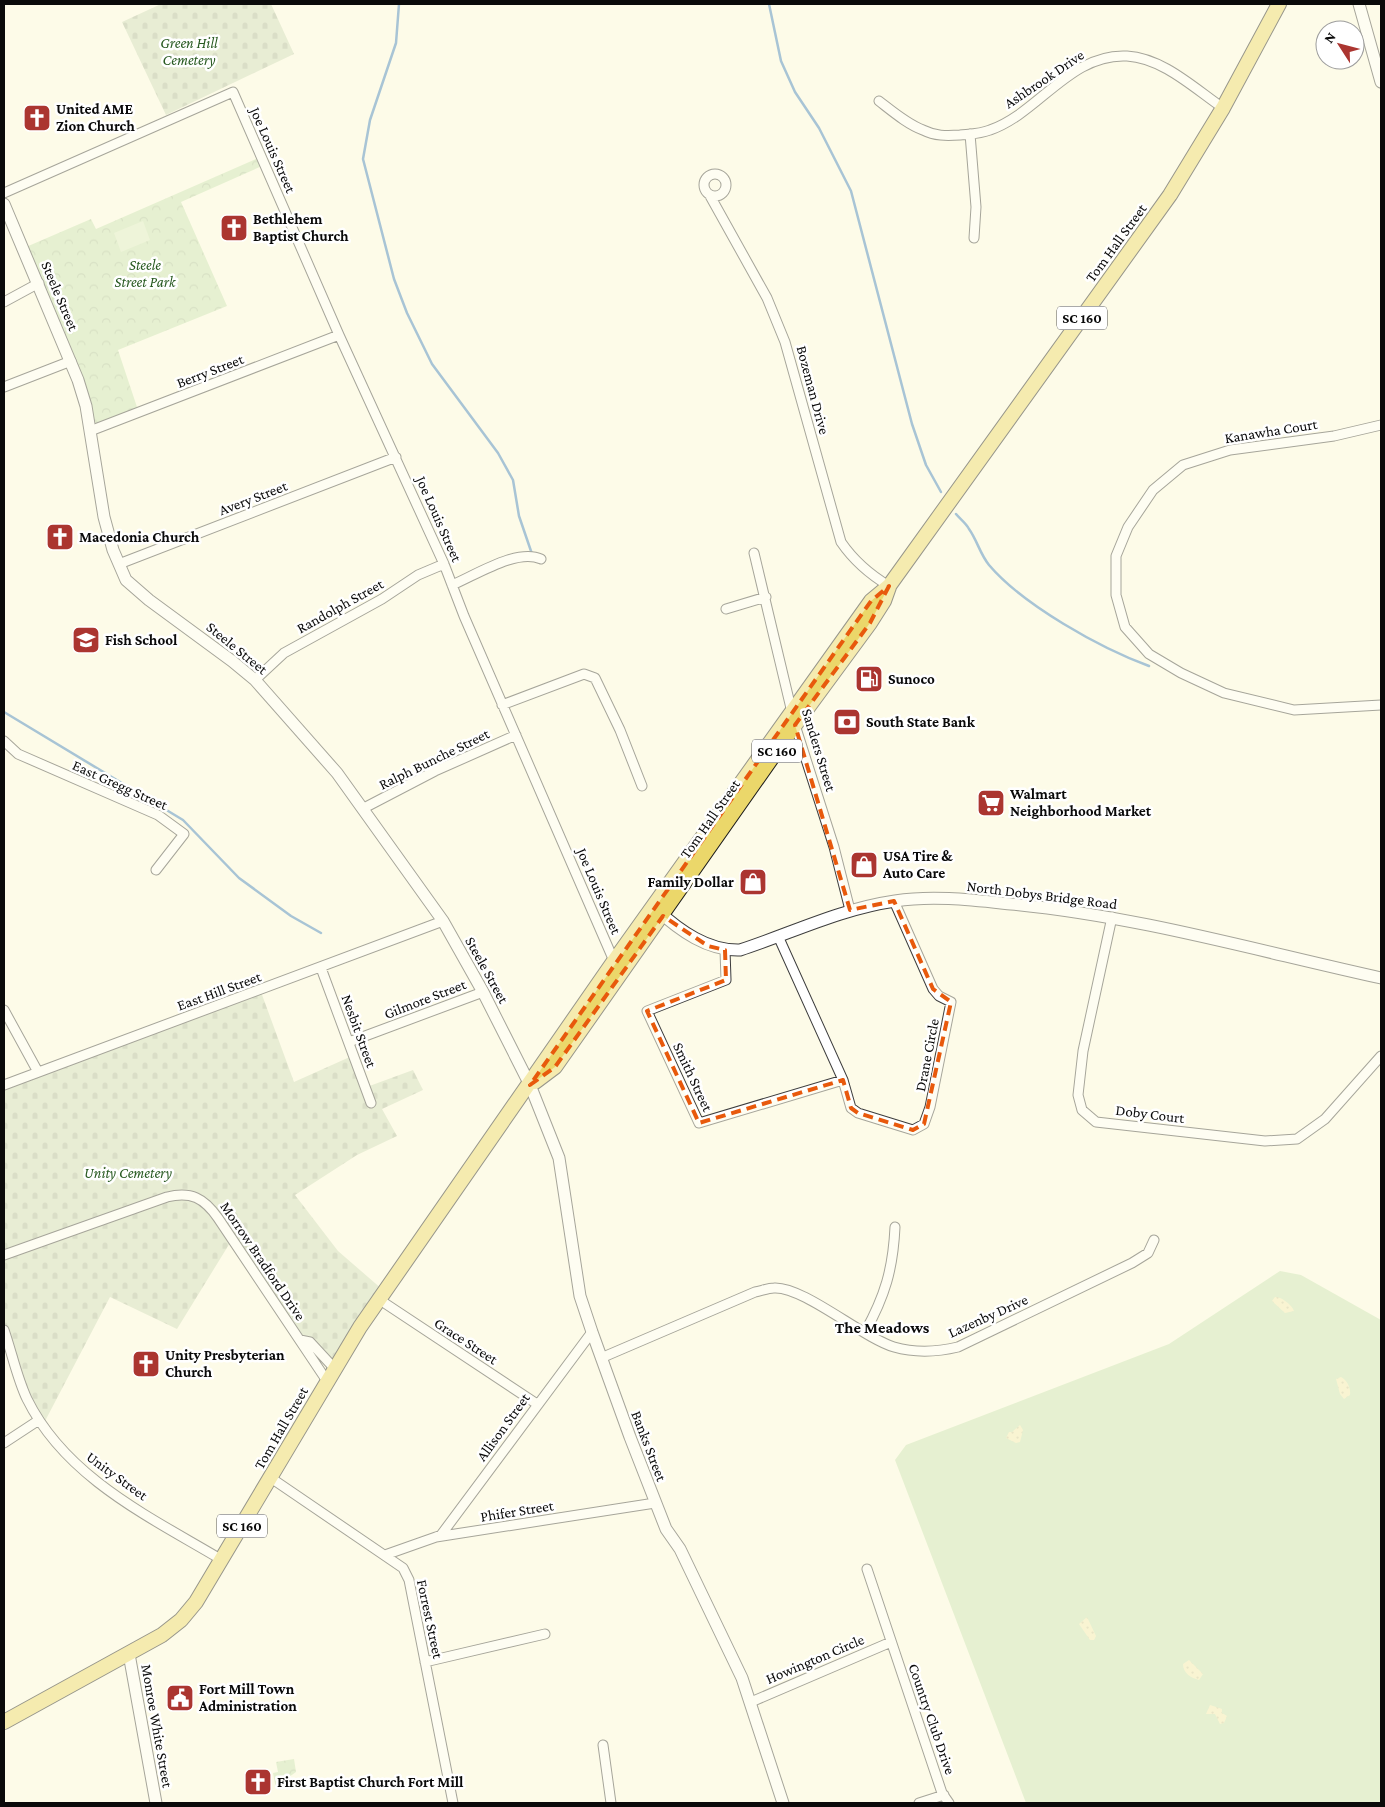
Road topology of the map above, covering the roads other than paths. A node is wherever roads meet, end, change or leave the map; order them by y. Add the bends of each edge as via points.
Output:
1 (1279, 4) edge
2 (1359, 4) edge
3 (1381, 82) edge
4 (878, 101) dead end
5 (1223, 108) junction
6 (970, 134) junction
7 (4, 193) edge
8 (709, 194) dead end
9 (4, 204) edge
10 (974, 238) dead end
11 (39, 283) junction
12 (4, 302) edge
13 (338, 335) junction
14 (71, 361) junction
15 (4, 387) edge
16 (1381, 425) edge
17 (90, 431) junction
18 (396, 457) junction
19 (754, 553) dead end
20 (541, 559) dead end
21 (119, 564) junction
22 (444, 564) junction
23 (452, 585) junction
24 (889, 586) junction
25 (766, 597) junction
26 (726, 609) dead end
27 (255, 680) junction
28 (502, 705) junction
29 (1381, 705) edge
30 (794, 718) junction
31 (516, 735) junction
32 (4, 741) edge
33 (642, 786) dead end
34 (364, 808) junction
35 (156, 870) dead end
36 (894, 901) junction
37 (850, 910) junction
38 (659, 912) junction
39 (1112, 917) junction
40 (443, 922) junction
41 (778, 936) junction
42 (725, 950) junction
43 (614, 961) junction
44 (321, 968) junction
45 (1381, 978) edge
46 (483, 992) junction
47 (4, 1010) edge
48 (349, 1042) junction
49 (1381, 1056) edge
50 (38, 1072) junction
51 (843, 1080) junction
52 (4, 1085) edge
53 (530, 1086) junction
54 (372, 1103) dead end
55 (895, 1227) dead end
56 (1154, 1240) dead end
57 (4, 1255) edge
58 (380, 1300) junction
59 (4, 1330) edge
60 (592, 1332) junction
61 (865, 1332) junction
62 (300, 1340) junction
63 (601, 1358) junction
64 (335, 1369) junction
65 (327, 1381) junction
66 (537, 1404) junction
67 (39, 1420) junction
68 (4, 1443) edge
69 (271, 1478) junction
70 (656, 1503) junction
71 (436, 1537) junction
72 (385, 1554) junction
73 (222, 1560) junction
74 (867, 1570) dead end
75 (545, 1634) dead end
76 (891, 1642) junction
77 (129, 1654) junction
78 (425, 1662) junction
79 (751, 1702) junction
80 (4, 1722) edge
81 (603, 1745) dead end
82 (946, 1799) edge
83 (156, 1803) edge
84 (453, 1803) edge
85 (612, 1803) edge
86 (783, 1803) edge
87 (919, 1803) edge

1 - 5 main road, Tom Hall Street / SC 160
2 - 3 street
4 - 6 street, Ashbrook Drive via 921,130 941,136
5 - 6 street, Ashbrook Drive via 1162,66 1128,56 1111,57 1082,67 1003,124
5 - 24 main road, Tom Hall Street / SC 160 via 1170,195
6 - 10 street via 976,207
7 - 13 street, Joe Louis Street via 233,92
8 - 24 street, Bozeman Drive via 767,298 785,342 841,542 865,570
9 - 11 street, Steele Street
11 - 12 street
11 - 14 street, Steele Street
13 - 17 street, Berry Street
13 - 18 street, Joe Louis Street
14 - 15 street
14 - 17 street, Steele Street via 86,406
16 - 29 street, Kanawha Court via 1334,436 1230,450 1183,465 1153,490 1128,527 1116,556 1116,594 1125,627 1149,654 1224,693 1294,710
17 - 21 street, Steele Street via 104,517
18 - 21 street, Avery Street
18 - 22 street, Joe Louis Street
19 - 25 street, Sanders Street
20 - 23 street via 531,555 511,559
21 - 27 street, Steele Street via 126,580 149,600
22 - 23 street, Joe Louis Street
22 - 27 street, Randolph Street via 418,575 382,599 284,653
23 - 28 street, Joe Louis Street
24 - 30 main road, Tom Hall Street / SC 160 via 871,600
25 - 26 street
25 - 30 street, Sanders Street
27 - 34 street, Steele Street via 308,738
28 - 31 street, Joe Louis Street
28 - 33 street via 584,674 595,678
30 - 37 street, Sanders Street via 834,846
30 - 38 main road, Tom Hall Street / SC 160
31 - 34 street, Ralph Bunche Street via 434,771
31 - 43 street, Joe Louis Street
32 - 35 street, East Gregg Street via 18,754 158,815 184,834
34 - 40 street, Steele Street
36 - 37 street, North Dobys Bridge Road
36 - 39 street, North Dobys Bridge Road via 922,898 984,901
36 - 51 street, Drane Circle via 933,989 951,1002 924,1124 913,1130 858,1113 851,1108
37 - 41 street, North Dobys Bridge Road
38 - 42 street, North Dobys Bridge Road via 708,946
38 - 43 main road, Tom Hall Street / SC 160
38 - 53 main road, Tom Hall Street / SC 160 via 555,1067
39 - 45 street, North Dobys Bridge Road
39 - 49 street, Doby Court via 1083,1051 1078,1095 1082,1110 1096,1122 1265,1141 1297,1139 1325,1119
40 - 44 street, East Hill Street
40 - 46 street, Steele Street
41 - 42 street, North Dobys Bridge Road via 740,950
41 - 51 street
42 - 51 street, Smith Street via 726,980 647,1011 699,1124
43 - 53 main road, Tom Hall Street / SC 160
44 - 48 street, Nesbit Street
44 - 50 street, East Hill Street
46 - 48 street, Gilmore Street
46 - 53 street, Steele Street
47 - 50 street
48 - 54 street, Nesbit Street
50 - 52 street, East Hill Street
53 - 58 main road, Tom Hall Street / SC 160
53 - 60 street, Banks Street via 560,1158 579,1289
55 - 61 street via 890,1278
56 - 61 street, Lazenby Drive via 1148,1253 1132,1264 958,1347 918,1351 892,1346
57 - 62 street, Morrow Bradford Drive via 167,1197 177,1194 196,1196 215,1213
58 - 64 main road, Tom Hall Street / SC 160
58 - 66 street, Grace Street
59 - 67 street, Unity Street via 22,1388
60 - 63 street, Banks Street
60 - 66 street, Allison Street
61 - 63 street, Lazenby Drive via 796,1294 775,1288 755,1292
62 - 64 street, Morrow Bradford Drive via 310,1342
62 - 65 street, Morrow Bradford Drive
63 - 70 street, Banks Street
64 - 65 main road, Tom Hall Street / SC 160
65 - 69 main road, Tom Hall Street / SC 160
66 - 71 street, Allison Street via 441,1535
67 - 68 street
67 - 73 street, Unity Street via 62,1450 92,1479
69 - 72 street, Forrest Street
69 - 73 main road, Tom Hall Street / SC 160
70 - 71 street, Phifer Street
70 - 79 street, Banks Street
71 - 72 street, Phifer Street
72 - 78 street, Forrest Street via 403,1568 409,1580
73 - 77 main road, Tom Hall Street / SC 160 via 181,1620
74 - 76 street, Country Club Drive
75 - 78 street
76 - 79 street, Howington Circle
76 - 82 street, Country Club Drive
77 - 80 main road, Tom Hall Street / SC 160
77 - 83 street, Monroe White Street
78 - 84 street, Forrest Street
79 - 86 street, Banks Street
81 - 85 street
82 - 87 street

